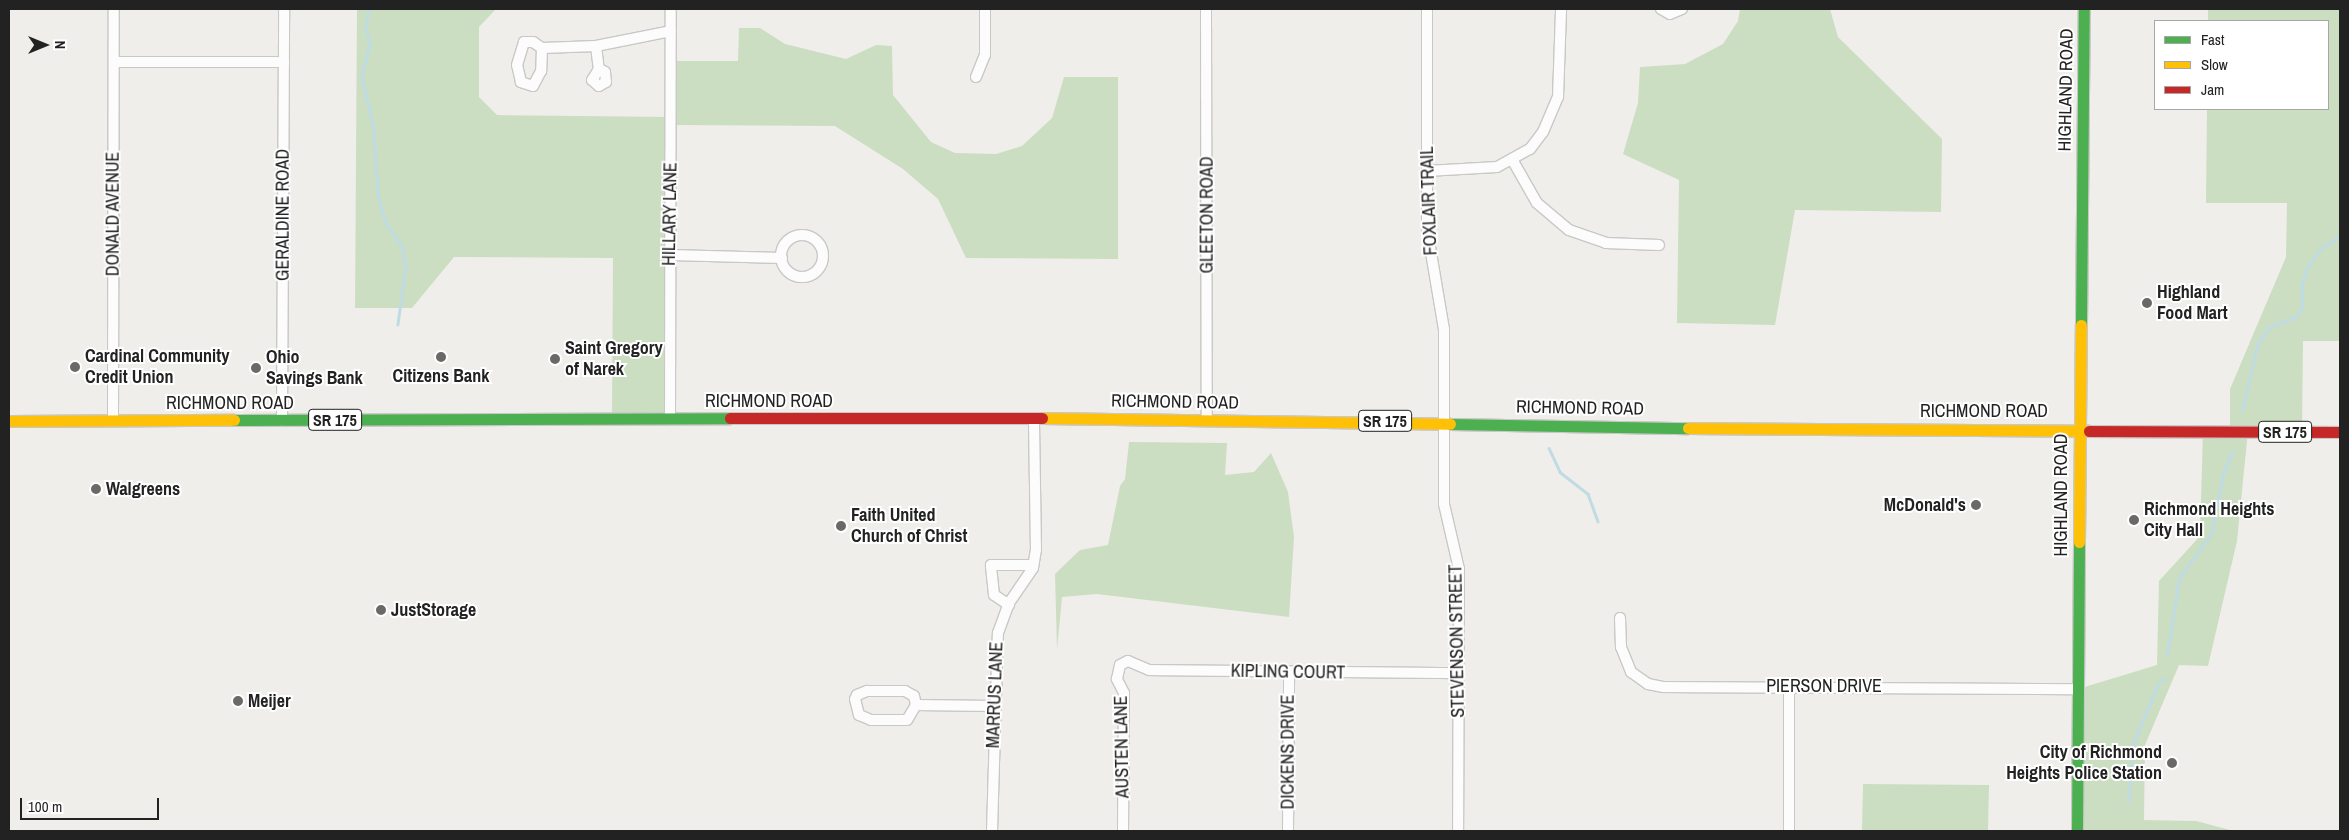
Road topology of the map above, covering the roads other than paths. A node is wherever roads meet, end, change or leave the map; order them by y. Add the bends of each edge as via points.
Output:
1 (114, 9) edge
2 (284, 9) edge
3 (671, 9) edge
4 (985, 9) edge
5 (1206, 9) edge
6 (1427, 9) edge
7 (1561, 9) edge
8 (1661, 9) edge
9 (1682, 9) edge
10 (2084, 9) edge
11 (671, 31) junction
12 (596, 46) junction
13 (542, 48) dead end
14 (114, 62) junction
15 (284, 62) junction
16 (599, 69) dead end
17 (976, 77) dead end
18 (1513, 161) junction
19 (1427, 171) junction
20 (1659, 245) dead end
21 (670, 255) junction
22 (782, 258) junction
23 (1034, 418) junction
24 (670, 419) junction
25 (113, 420) junction
26 (1207, 420) junction
27 (9, 421) edge
28 (282, 421) junction
29 (1444, 422) junction
30 (2079, 429) junction
31 (2340, 432) edge
32 (1034, 565) junction
33 (1009, 605) junction
34 (1620, 618) dead end
35 (1120, 665) joint
36 (1289, 673) junction
37 (1459, 674) junction
38 (1789, 685) junction
39 (2078, 688) junction
40 (916, 705) junction
41 (994, 706) junction
42 (992, 831) edge
43 (1123, 831) edge
44 (1288, 831) edge
45 (1458, 831) edge
46 (1789, 831) edge
47 (2077, 831) edge

1 - 14 street, DONALD AVENUE
2 - 15 street, GERALDINE ROAD
3 - 11 street, HILLARY LANE
4 - 17 street via 985,55
5 - 26 street, GLEETON ROAD
6 - 19 street, FOXLAIR TRAIL
7 - 18 street via 1560,75 1554,112 1530,149
8 - 9 street via 1670,14
10 - 30 main road, HIGHLAND ROAD
11 - 12 street
11 - 21 street, HILLARY LANE
12 - 13 street
12 - 16 street
14 - 15 street
14 - 25 street, DONALD AVENUE
15 - 28 street, GERALDINE ROAD
18 - 19 street via 1480,170
18 - 20 street via 1538,203 1570,230 1606,243
19 - 29 street, FOXLAIR TRAIL via 1427,229 1444,328
21 - 22 street
21 - 24 street, HILLARY LANE
22 - 22 street via 788,241 800,235 816,240 823,254 818,270 804,277 790,273
23 - 24 main road, RICHMOND ROAD / SR 175
23 - 26 main road, RICHMOND ROAD / SR 175
23 - 32 street, MARRUS LANE via 1037,540
24 - 28 main road, RICHMOND ROAD / SR 175
25 - 27 main road, RICHMOND ROAD / SR 175
25 - 28 main road, RICHMOND ROAD / SR 175
26 - 29 main road, RICHMOND ROAD / SR 175
29 - 30 main road, RICHMOND ROAD / SR 175 via 1741,429
29 - 37 street, STEVENSON STREET via 1444,504 1459,569
30 - 31 main road, RICHMOND ROAD / SR 175
30 - 39 main road, HIGHLAND ROAD
32 - 33 street, MARRUS LANE
32 - 33 street via 991,565 994,595
33 - 41 street, MARRUS LANE via 996,646
34 - 38 street, PIERSON DRIVE via 1625,661 1631,672 1648,684 1664,687
35 - 36 street, KIPLING COURT via 1128,661 1149,670
35 - 43 street, AUSTEN LANE via 1117,679 1124,693
36 - 37 street, KIPLING COURT
36 - 44 street, DICKENS DRIVE
37 - 45 street, STEVENSON STREET
38 - 39 street, PIERSON DRIVE
38 - 46 street
39 - 47 main road, HIGHLAND ROAD
40 - 40 street via 914,696 905,691 867,691 857,695 855,700 859,715 871,720 907,720
40 - 41 street
41 - 42 street, MARRUS LANE

